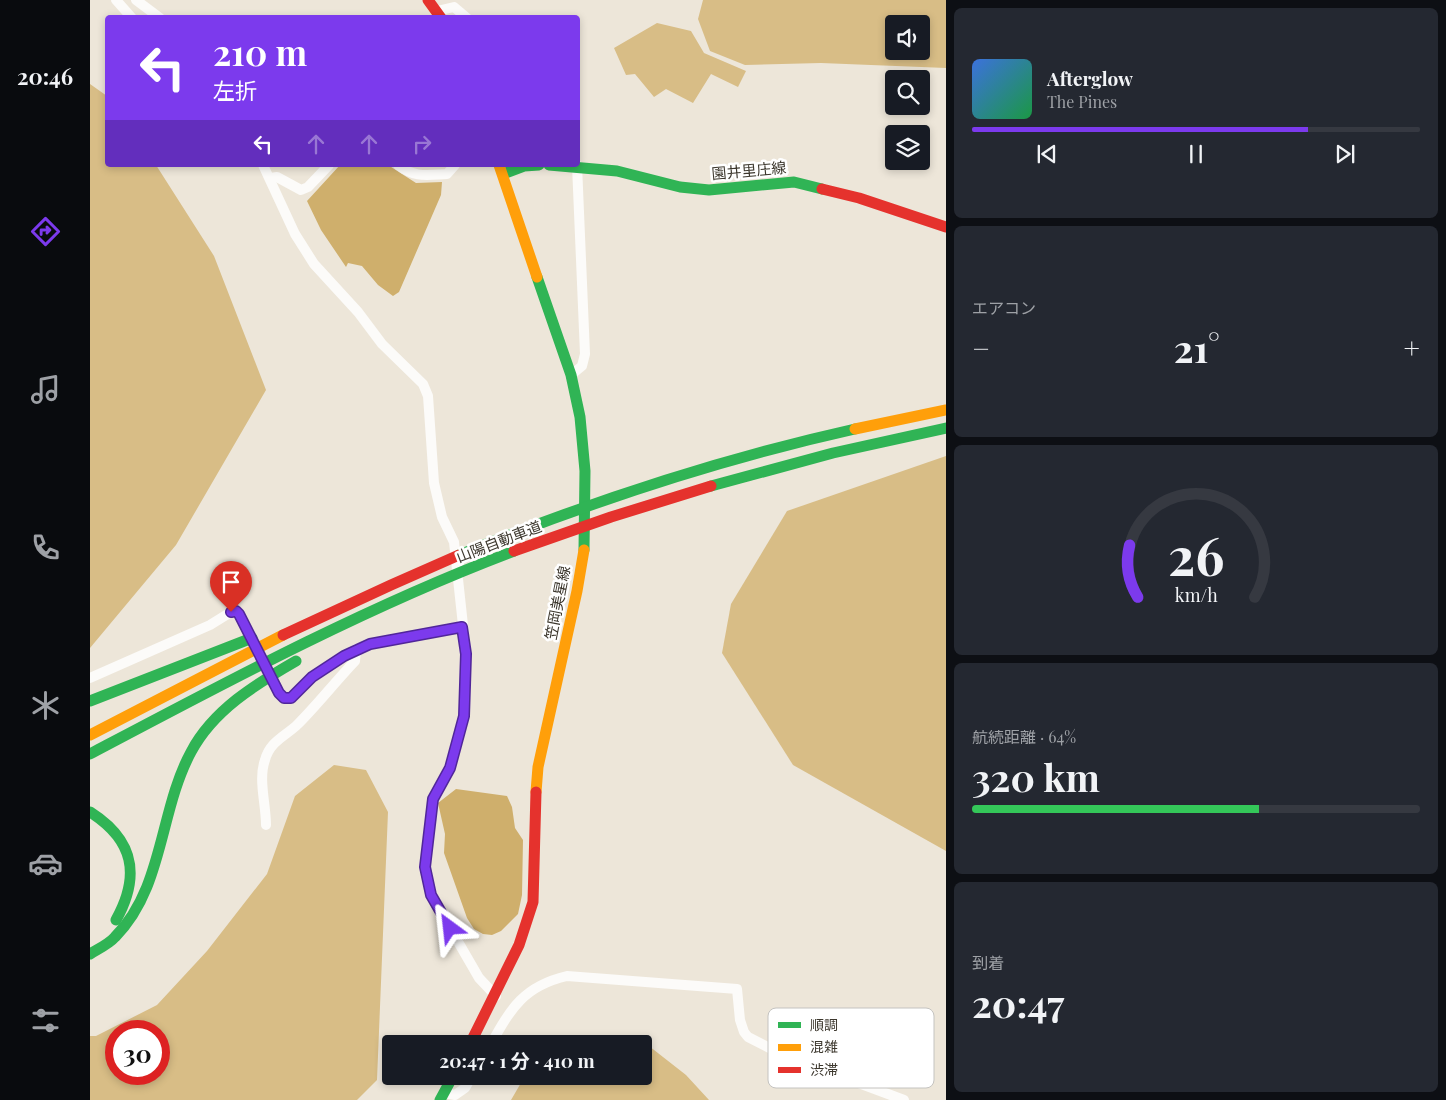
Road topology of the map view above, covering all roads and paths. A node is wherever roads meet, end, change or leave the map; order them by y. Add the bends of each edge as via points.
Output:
1 (116, 0) edge
2 (136, 0) edge
3 (428, 0) edge
4 (439, 14) edge
5 (129, 15) edge
6 (156, 15) edge
7 (463, 15) edge
8 (264, 167) edge
9 (327, 167) edge
10 (401, 167) edge
11 (453, 167) edge
12 (518, 167) edge
13 (577, 167) edge
14 (501, 170) edge
15 (270, 178) junction
16 (946, 227) edge
17 (571, 374) junction
18 (946, 410) edge
19 (946, 428) edge
20 (447, 581) junction
21 (371, 592) junction
22 (462, 627) junction
23 (356, 649) junction
24 (90, 678) edge
25 (90, 701) edge
26 (90, 734) edge
27 (90, 754) edge
28 (90, 812) edge
29 (266, 825) dead end
30 (90, 941) edge
31 (90, 954) edge
32 (496, 996) junction
33 (475, 1035) edge
34 (496, 1035) edge
35 (768, 1047) edge
36 (448, 1085) edge
37 (467, 1085) edge
38 (872, 1088) edge
39 (442, 1097) edge
40 (904, 1100) edge

1 - 5 street
2 - 6 street
3 - 4 main road
4 - 7 street via 454,7
8 - 15 street
9 - 15 street via 301,190 277,177
10 - 11 street via 412,174 426,175 447,174
12 - 14 main road
13 - 16 main road, 園井里庄線 via 617,170 680,187 709,190 794,182 859,198
13 - 17 street via 585,354 582,366
14 - 17 main road, 笠岡美星線
15 - 22 street via 295,234 314,264 382,344 422,384 428,396 434,482 442,517 454,542
17 - 32 main road, 笠岡美星線 via 580,417 585,471 585,541 538,767 533,902 520,945
18 - 21 main road, 山陽自動車道 via 748,456 605,501 495,540
19 - 20 main road, 山陽自動車道 via 752,473 611,516 502,556
20 - 27 main road, 山陽自動車道 via 292,650
20 - 31 main road via 286,666 246,691 212,721 179,773 146,892 118,936
21 - 25 main road
21 - 26 main road, 山陽自動車道
22 - 23 street
22 - 32 street via 466,654 464,716 450,768 433,799 425,867 431,895 479,978
23 - 24 street via 312,677 291,698 284,698 236,611
23 - 29 street via 354,661 296,726 270,748 264,761
28 - 30 main road via 104,820 124,844 132,875 125,908 103,934
32 - 33 main road, 笠岡美星線
34 - 35 street via 510,1011 529,993 548,980 567,976 737,990 744,1032
36 - 39 main road
37 - 39 street via 455,1095
38 - 40 street

